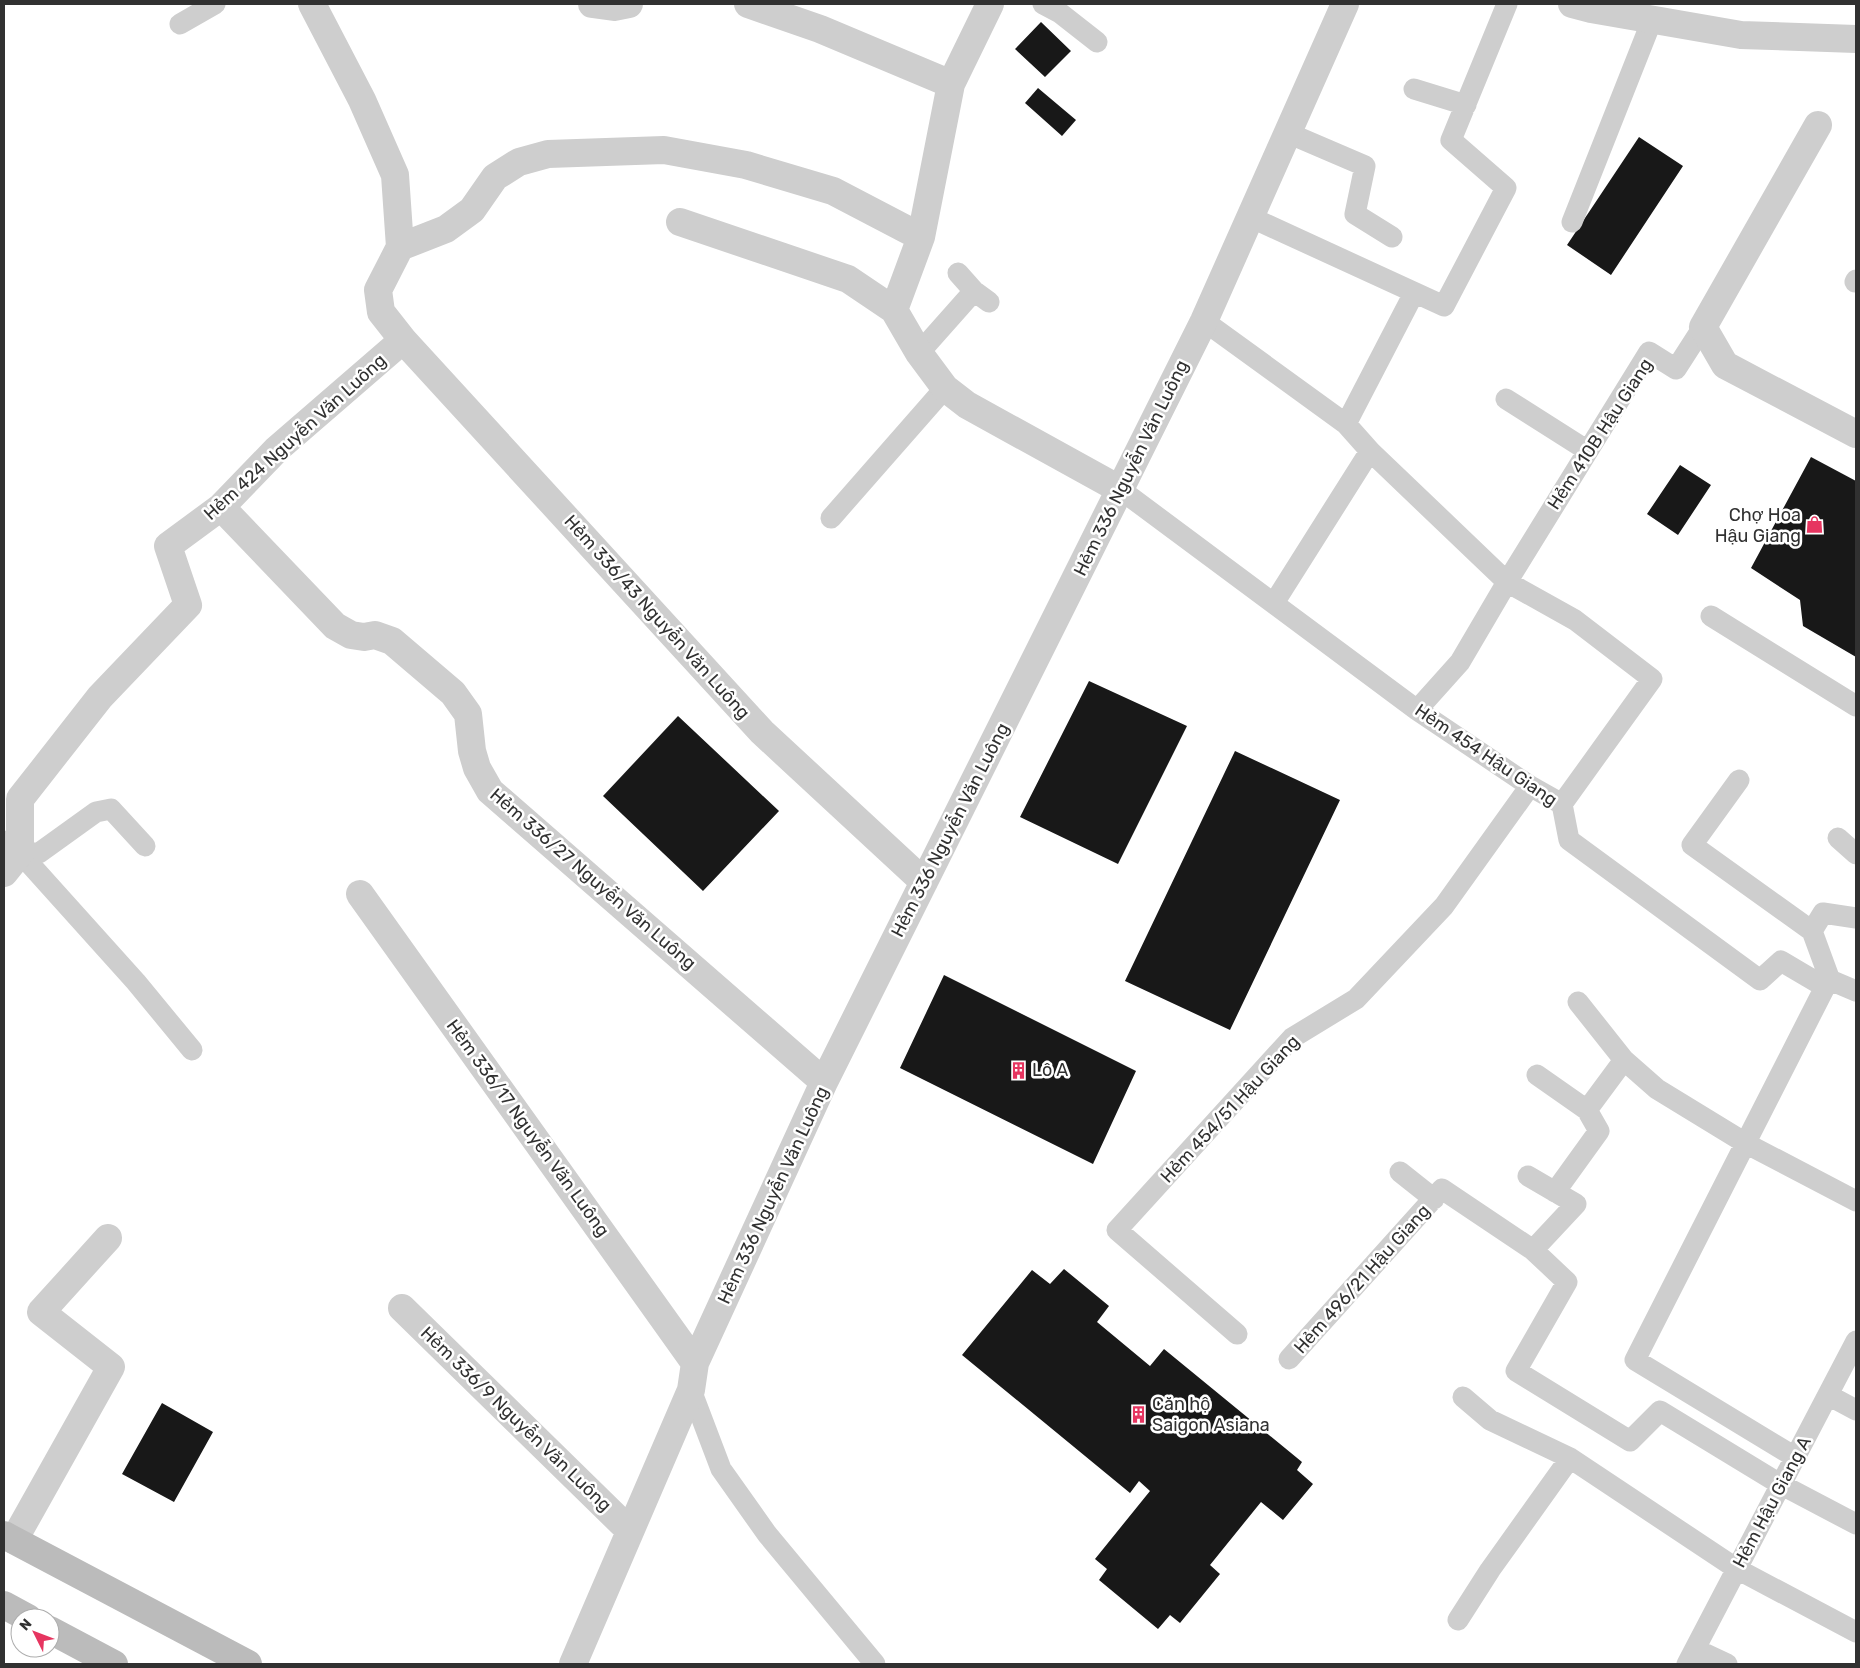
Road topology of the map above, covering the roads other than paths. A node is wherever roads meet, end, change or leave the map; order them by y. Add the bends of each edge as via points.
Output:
1 (215, 4) edge
2 (592, 4) edge
3 (629, 4) edge
4 (748, 4) edge
5 (990, 4) edge
6 (1042, 4) edge
7 (1345, 4) edge
8 (1507, 4) edge
9 (1572, 4) edge
10 (321, 7) edge
11 (1652, 20) junction
12 (180, 24) dead end
13 (1856, 39) edge
14 (1097, 42) dead end
15 (951, 84) junction
16 (1414, 89) dead end
17 (1466, 105) junction
18 (1818, 125) dead end
19 (1288, 133) junction
20 (1250, 217) junction
21 (680, 222) dead end
22 (1572, 222) dead end
23 (921, 237) junction
24 (1392, 237) dead end
25 (400, 247) junction
26 (958, 273) dead end
27 (1414, 293) junction
28 (894, 310) junction
29 (1204, 321) junction
30 (1703, 327) junction
31 (403, 340) junction
32 (919, 353) junction
33 (946, 388) junction
34 (1506, 400) dead end
35 (1346, 424) junction
36 (1856, 434) edge
37 (1370, 451) junction
38 (1588, 451) junction
39 (1121, 490) junction
40 (221, 507) junction
41 (831, 518) dead end
42 (1507, 582) junction
43 (1274, 603) junction
44 (1711, 616) dead end
45 (1856, 706) edge
46 (1417, 710) junction
47 (1739, 780) dead end
48 (1530, 786) junction
49 (1562, 804) junction
50 (1838, 838) dead end
51 (145, 846) dead end
52 (1856, 854) edge
53 (9, 856) edge
54 (924, 882) junction
55 (360, 894) dead end
56 (1856, 918) edge
57 (1812, 931) junction
58 (1828, 983) junction
59 (1856, 991) edge
60 (1578, 1002) dead end
61 (192, 1050) dead end
62 (1624, 1060) junction
63 (1537, 1075) dead end
64 (824, 1082) junction
65 (1587, 1110) junction
66 (1747, 1144) junction
67 (1400, 1172) dead end
68 (1528, 1176) dead end
69 (1555, 1192) junction
70 (1434, 1199) junction
71 (1856, 1201) edge
72 (108, 1238) dead end
73 (1533, 1250) junction
74 (402, 1308) dead end
75 (1238, 1334) dead end
76 (1856, 1341) edge
77 (1289, 1358) dead end
78 (695, 1362) junction
79 (691, 1390) junction
80 (1828, 1395) junction
81 (1463, 1397) dead end
82 (1856, 1410) edge
83 (1795, 1457) junction
84 (1570, 1458) junction
85 (1780, 1484) junction
86 (1856, 1524) edge
87 (630, 1531) junction
88 (9, 1537) edge
89 (1737, 1569) junction
90 (1458, 1620) dead end
91 (1856, 1632) edge
92 (60, 1635) edge
93 (1691, 1657) edge
94 (114, 1664) edge
95 (248, 1664) edge
96 (573, 1664) edge
97 (875, 1664) edge
98 (1727, 1664) edge

1 - 12 lane
2 - 3 street via 614,7
4 - 15 street via 820,29
5 - 15 street
6 - 14 lane via 1060,13
7 - 19 street, Hẻm 336 Nguyễn Văn Luông
8 - 17 lane
9 - 11 street
10 - 25 street via 395,175
11 - 13 street via 1742,35
11 - 22 lane
15 - 23 street
16 - 17 lane
17 - 27 lane via 1451,140 1506,188 1444,306
18 - 30 street, Hẻm 410B Hậu Giang
19 - 20 street, Hẻm 336 Nguyễn Văn Luông
19 - 24 lane via 1365,166 1355,214
20 - 27 lane
20 - 29 street, Hẻm 336 Nguyễn Văn Luông
21 - 28 street via 848,279
23 - 25 street via 833,191 746,165 664,150 548,154 519,162 495,178 472,210 446,229
23 - 28 street
25 - 31 street, Hẻm 336/43 Nguyễn Văn Luông via 378,290 381,312
26 - 32 lane via 982,296
27 - 35 lane
28 - 32 street
29 - 35 lane
29 - 39 street, Hẻm 336 Nguyễn Văn Luông
30 - 36 street via 1725,364
30 - 38 lane, Hẻm 410B Hậu Giang via 1676,369 1649,352
31 - 40 street, Hẻm 424 Nguyễn Văn Luông via 277,449
31 - 54 street, Hẻm 336/43 Nguyễn Văn Luông via 762,732
32 - 33 street
33 - 39 street via 967,405
33 - 41 lane
34 - 38 lane
35 - 37 lane
37 - 42 lane
37 - 43 lane
38 - 42 lane, Hẻm 410B Hậu Giang
39 - 43 lane, Hẻm 454 Hậu Giang
39 - 54 street, Hẻm 336 Nguyễn Văn Luông
40 - 53 street, Hẻm 424 Nguyễn Văn Luông via 168,546 188,605 100,697 20,799
40 - 64 street, Hẻm 336/27 Nguyễn Văn Luông via 335,626 351,635 375,635 392,641 453,693 468,714 472,751 490,791
42 - 46 lane, Hẻm 410B Hậu Giang via 1460,662
42 - 49 lane via 1575,620 1652,680
43 - 46 lane, Hẻm 454 Hậu Giang
44 - 45 lane
46 - 48 lane, Hẻm 454 Hậu Giang
47 - 57 lane via 1692,845
48 - 49 lane, Hẻm 454 Hậu Giang
48 - 75 lane, Hẻm 454/51 Hậu Giang via 1444,906 1356,999 1292,1038 1117,1230
49 - 58 lane, Hẻm 454 Hậu Giang via 1569,840 1760,980 1781,961
50 - 52 lane
51 - 53 lane via 111,809 96,812 39,853
53 - 61 lane via 136,982
54 - 64 street, Hẻm 336 Nguyễn Văn Luông
55 - 78 street, Hẻm 336/17 Nguyễn Văn Luông
56 - 57 lane via 1822,913
57 - 58 lane
58 - 59 lane, Hẻm 454 Hậu Giang
58 - 66 lane
60 - 62 lane
62 - 65 lane
62 - 66 lane via 1657,1089
63 - 65 lane
64 - 78 street, Hẻm 336 Nguyễn Văn Luông
65 - 69 lane via 1598,1131
66 - 71 lane
66 - 83 lane via 1635,1360
67 - 70 lane
68 - 69 lane
69 - 73 lane via 1576,1204
70 - 73 lane via 1442,1189
70 - 77 lane, Hẻm 496/21 Hậu Giang
72 - 88 street via 41,1312 111,1368
73 - 85 lane via 1567,1282 1516,1371 1630,1441 1660,1411
74 - 87 street, Hẻm 336/9 Nguyễn Văn Luông
76 - 80 lane, Hẻm Hậu Giang A
78 - 79 street, Hẻm 336 Nguyễn Văn Luông
79 - 87 street, Hẻm 336 Nguyễn Văn Luông
79 - 97 lane via 721,1469 767,1534
80 - 82 lane
80 - 83 lane, Hẻm Hậu Giang A
81 - 84 lane via 1490,1420
83 - 85 lane, Hẻm Hậu Giang A
84 - 89 lane
84 - 90 lane
85 - 86 lane
85 - 89 lane, Hẻm Hậu Giang A
87 - 96 street, Hẻm 336 Nguyễn Văn Luông
88 - 95 main road
89 - 91 lane
89 - 93 lane, Hẻm Hậu Giang A
92 - 94 main road
93 - 98 lane

